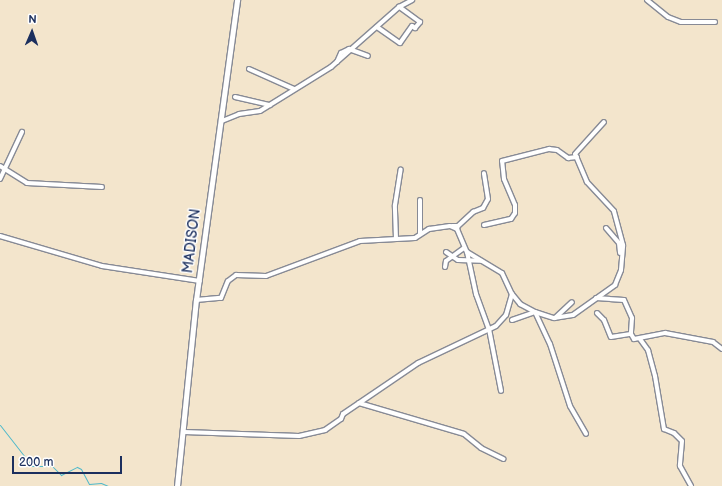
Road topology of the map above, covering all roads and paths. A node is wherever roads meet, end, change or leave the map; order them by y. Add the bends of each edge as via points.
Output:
1 (237, 0) edge
2 (412, 0) edge
3 (647, 0) edge
4 (405, 2) edge
5 (399, 7) junction
6 (715, 22) dead end
7 (377, 27) junction
8 (352, 48) junction
9 (368, 56) dead end
10 (249, 69) dead end
11 (294, 89) junction
12 (235, 97) dead end
13 (270, 104) junction
14 (222, 121) junction
15 (604, 122) dead end
16 (22, 132) dead end
17 (577, 157) junction
18 (2, 167) edge
19 (401, 169) dead end
20 (484, 173) dead end
21 (0, 179) edge
22 (102, 187) dead end
23 (420, 200) dead end
24 (484, 225) dead end
25 (452, 226) junction
26 (606, 228) dead end
27 (420, 234) junction
28 (0, 236) edge
29 (396, 239) junction
30 (466, 250) junction
31 (446, 252) dead end
32 (620, 257) junction
33 (453, 258) junction
34 (467, 259) junction
35 (482, 262) junction
36 (445, 266) dead end
37 (200, 281) junction
38 (512, 294) junction
39 (596, 298) junction
40 (196, 300) junction
41 (572, 302) dead end
42 (535, 312) junction
43 (597, 313) dead end
44 (554, 318) junction
45 (512, 320) dead end
46 (489, 329) junction
47 (631, 334) junction
48 (640, 339) junction
49 (722, 349) edge
50 (501, 391) dead end
51 (359, 403) junction
52 (184, 432) junction
53 (586, 434) dead end
54 (504, 459) dead end
55 (177, 486) edge
56 (691, 486) edge

1 - 14 street, MADISON
2 - 4 street
3 - 6 street via 668,17 681,22
4 - 5 street
5 - 7 street
5 - 7 street via 420,22 415,28 412,26 400,43
7 - 8 street
8 - 9 street
8 - 11 street via 337,62
10 - 11 street
11 - 13 street
12 - 13 street
13 - 14 street via 260,111 239,114
14 - 37 street, MADISON
15 - 17 street via 575,154
16 - 18 street
17 - 24 street via 568,158 556,150 549,149 502,161 504,179 515,205 515,213 511,219
17 - 32 street via 587,182 614,211 623,245
18 - 21 street
18 - 22 street via 27,183
19 - 29 street via 395,205
20 - 25 street via 488,199 483,208 473,212 458,226
23 - 27 street
25 - 27 street via 441,226
25 - 30 street via 461,235
26 - 32 street via 619,243
27 - 29 street
28 - 37 street via 109,267
29 - 40 street via 360,241 266,276 236,275 228,281 220,298
30 - 33 street
30 - 34 street
30 - 35 street
31 - 33 street
32 - 39 street via 621,270 615,285
33 - 34 street
33 - 36 street via 444,262
34 - 35 street
34 - 46 street
35 - 38 street via 502,272
37 - 40 street, MADISON
38 - 42 street via 520,304
38 - 46 street via 506,315 496,326
39 - 44 street via 573,316
39 - 47 street via 624,300 632,318
40 - 52 street, MADISON
41 - 44 street
42 - 44 street
42 - 45 street
42 - 53 street via 550,344 570,406
43 - 47 street via 604,320 611,337
46 - 50 street
46 - 51 street via 438,351
47 - 48 street via 634,339
48 - 49 street via 665,333 713,342
48 - 56 street via 648,350 664,428 682,441 680,466
51 - 52 street via 325,430 299,436
51 - 54 street via 464,434 481,448
52 - 55 street, MADISON

